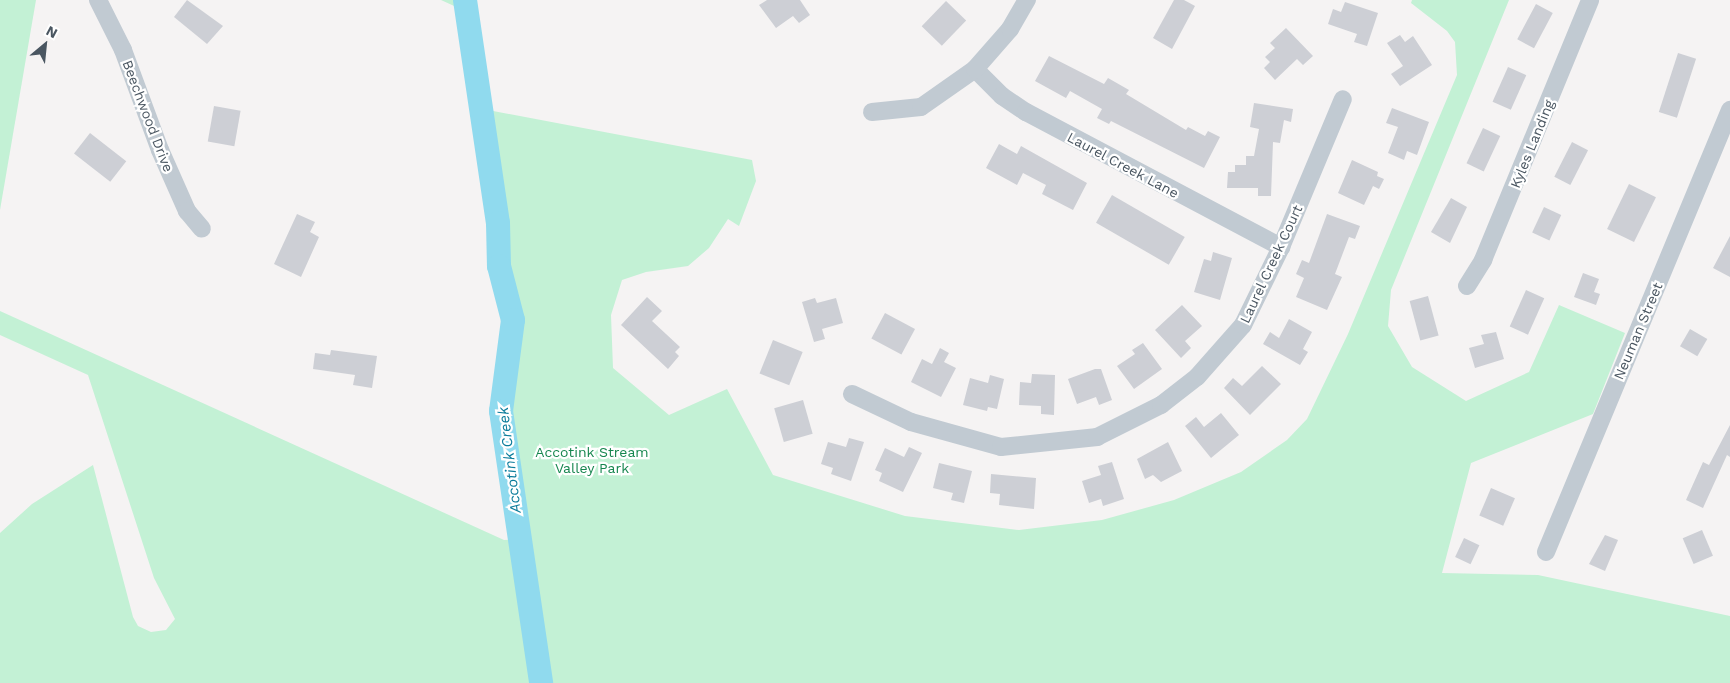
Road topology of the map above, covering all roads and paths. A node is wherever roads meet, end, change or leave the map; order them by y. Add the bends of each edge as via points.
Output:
1 (98, 0) edge
2 (1027, 0) edge
3 (1590, 0) edge
4 (975, 69) junction
5 (1343, 99) dead end
6 (1730, 110) edge
7 (872, 112) dead end
8 (202, 229) dead end
9 (1281, 247) junction
10 (1467, 286) dead end
11 (852, 394) dead end
12 (1546, 552) dead end

1 - 8 street, Beechwood Drive via 123,50 160,150 187,211
2 - 4 street via 1010,29
3 - 10 street, Kyles Landing via 1483,260
4 - 7 street via 921,107
4 - 9 street, Laurel Creek Lane via 1002,96 1026,112
5 - 9 street, Laurel Creek Court
6 - 12 street, Neuman Street
9 - 11 street, Laurel Creek Court via 1243,325 1204,370 1161,405 1096,437 1001,447 911,422

